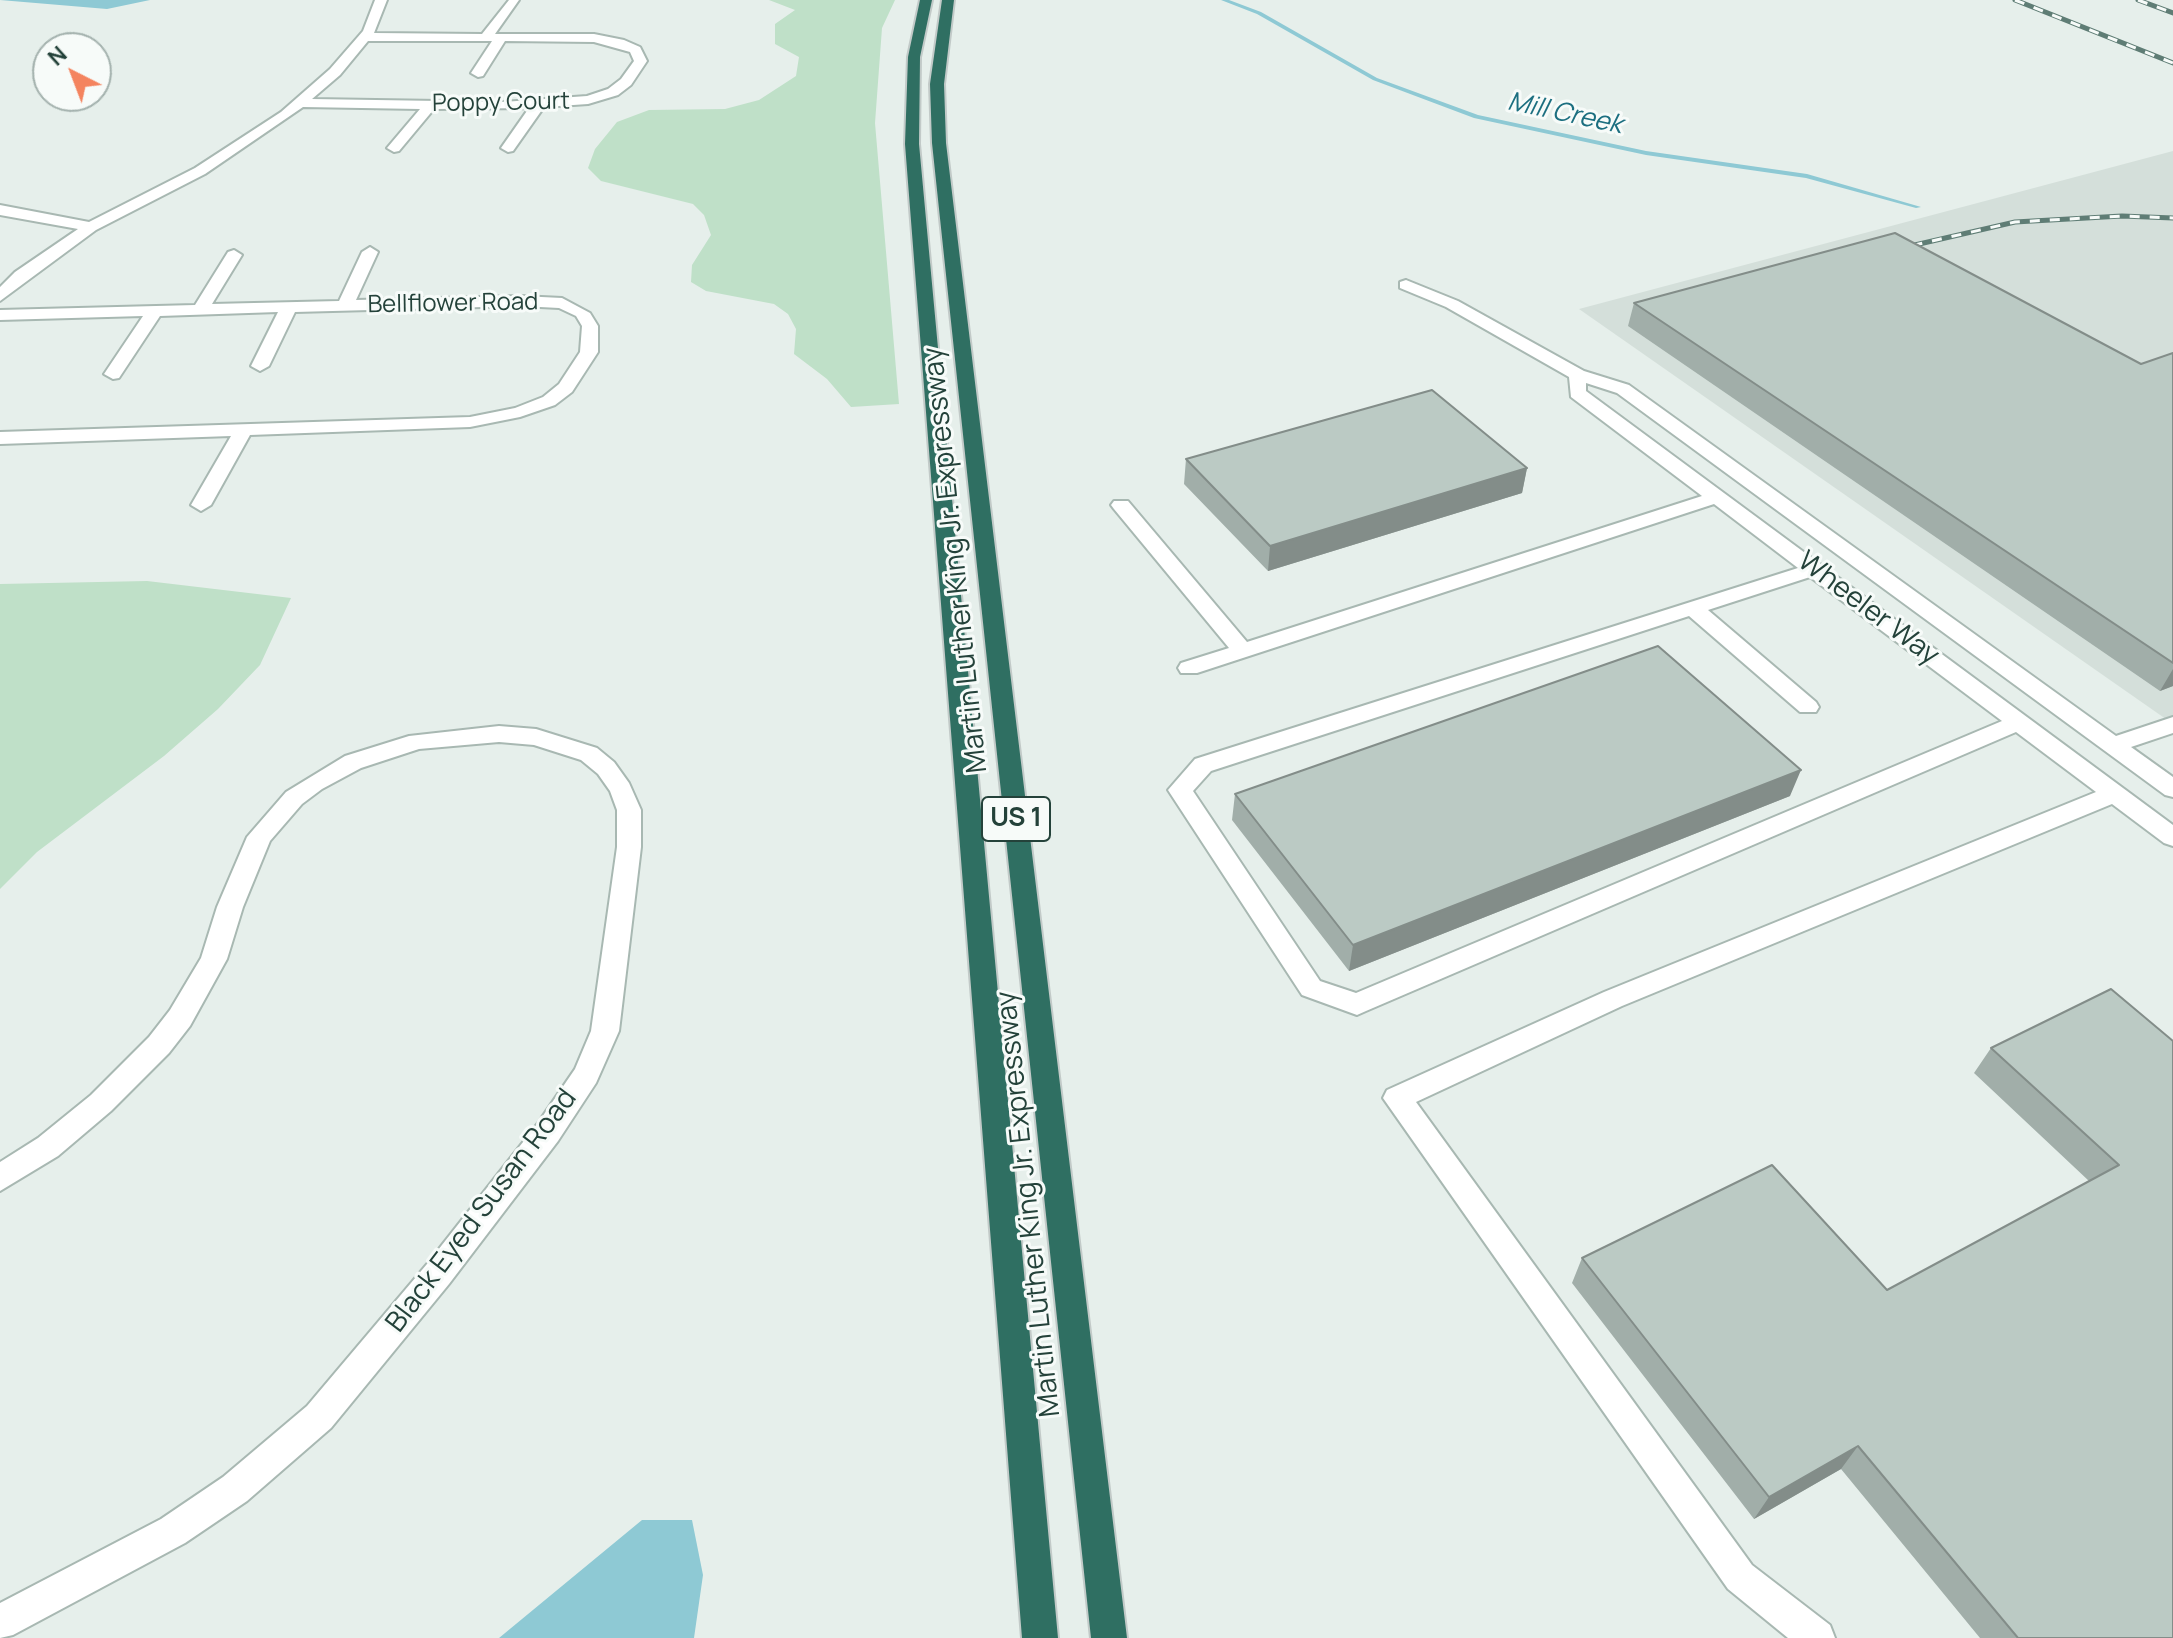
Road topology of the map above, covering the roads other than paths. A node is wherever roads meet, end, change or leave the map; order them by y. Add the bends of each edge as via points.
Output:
1 (381, 0) edge
2 (926, 0) edge
3 (948, 0) edge
4 (514, 2) edge
5 (365, 37) junction
6 (485, 38) junction
7 (501, 38) junction
8 (478, 73) dead end
9 (301, 103) junction
10 (539, 104) junction
11 (430, 105) junction
12 (394, 148) dead end
13 (508, 148) dead end
14 (0, 210) edge
15 (91, 227) junction
16 (370, 252) dead end
17 (234, 255) dead end
18 (1406, 285) dead end
19 (0, 296) edge
20 (345, 306) junction
21 (289, 307) junction
22 (200, 310) junction
23 (155, 311) junction
24 (0, 315) edge
25 (260, 366) dead end
26 (113, 374) dead end
27 (1578, 375) junction
28 (244, 429) junction
29 (0, 438) edge
30 (1717, 497) junction
31 (201, 505) dead end
32 (1121, 505) dead end
33 (1814, 569) junction
34 (1693, 608) junction
35 (1243, 651) junction
36 (1189, 668) dead end
37 (1808, 707) dead end
38 (2019, 722) junction
39 (2173, 725) edge
40 (2113, 745) junction
41 (2173, 789) edge
42 (2115, 793) junction
43 (2173, 837) edge
44 (0, 1178) edge
45 (0, 1622) edge
46 (1040, 1638) edge
47 (1109, 1638) edge
48 (1817, 1638) edge

1 - 5 street
2 - 46 highway, Martin Luther King Jr. Expressway / US 1 via 914,57 912,144
3 - 47 highway, Martin Luther King Jr. Expressway / US 1 via 937,84 939,143
4 - 6 street
5 - 6 street, Poppy Court
5 - 9 street
6 - 7 street, Poppy Court
7 - 8 street
7 - 10 street, Poppy Court via 594,38 635,50 641,61 613,92
9 - 11 street, Poppy Court
9 - 15 street via 200,171
10 - 11 street, Poppy Court
10 - 13 street
11 - 12 street
14 - 15 street
15 - 19 street via 21,275
16 - 20 street
17 - 22 street
18 - 27 street, Wheeler Way via 1452,304
20 - 21 street, Bellflower Road
20 - 28 street, Bellflower Road via 562,303 582,313 590,326 589,352 566,388 520,412 470,422
21 - 22 street, Bellflower Road
21 - 25 street
22 - 23 street, Bellflower Road
23 - 24 street, Bellflower Road
23 - 26 street
27 - 30 street, Wheeler Way via 1577,393
27 - 40 street, Wheeler Way via 1623,389
28 - 29 street, Bellflower Road
28 - 31 street
30 - 33 street, Wheeler Way
30 - 35 street
32 - 35 street
33 - 34 street
33 - 38 street, Wheeler Way
34 - 37 street
34 - 38 street via 1203,765 1180,790 1311,988 1357,1004
35 - 36 street
38 - 42 street, Wheeler Way
39 - 40 street
40 - 41 street, Wheeler Way
42 - 43 street, Wheeler Way
42 - 48 street via 1613,999 1397,1098 1740,1577
44 - 45 street, Black Eyed Susan Road via 101,1103 159,1045 214,959 259,837 314,783 353,762 417,741 499,734 536,737 589,754 621,789 629,810 629,847 605,1031 586,1075 548,1132 319,1417 235,1489 173,1531

